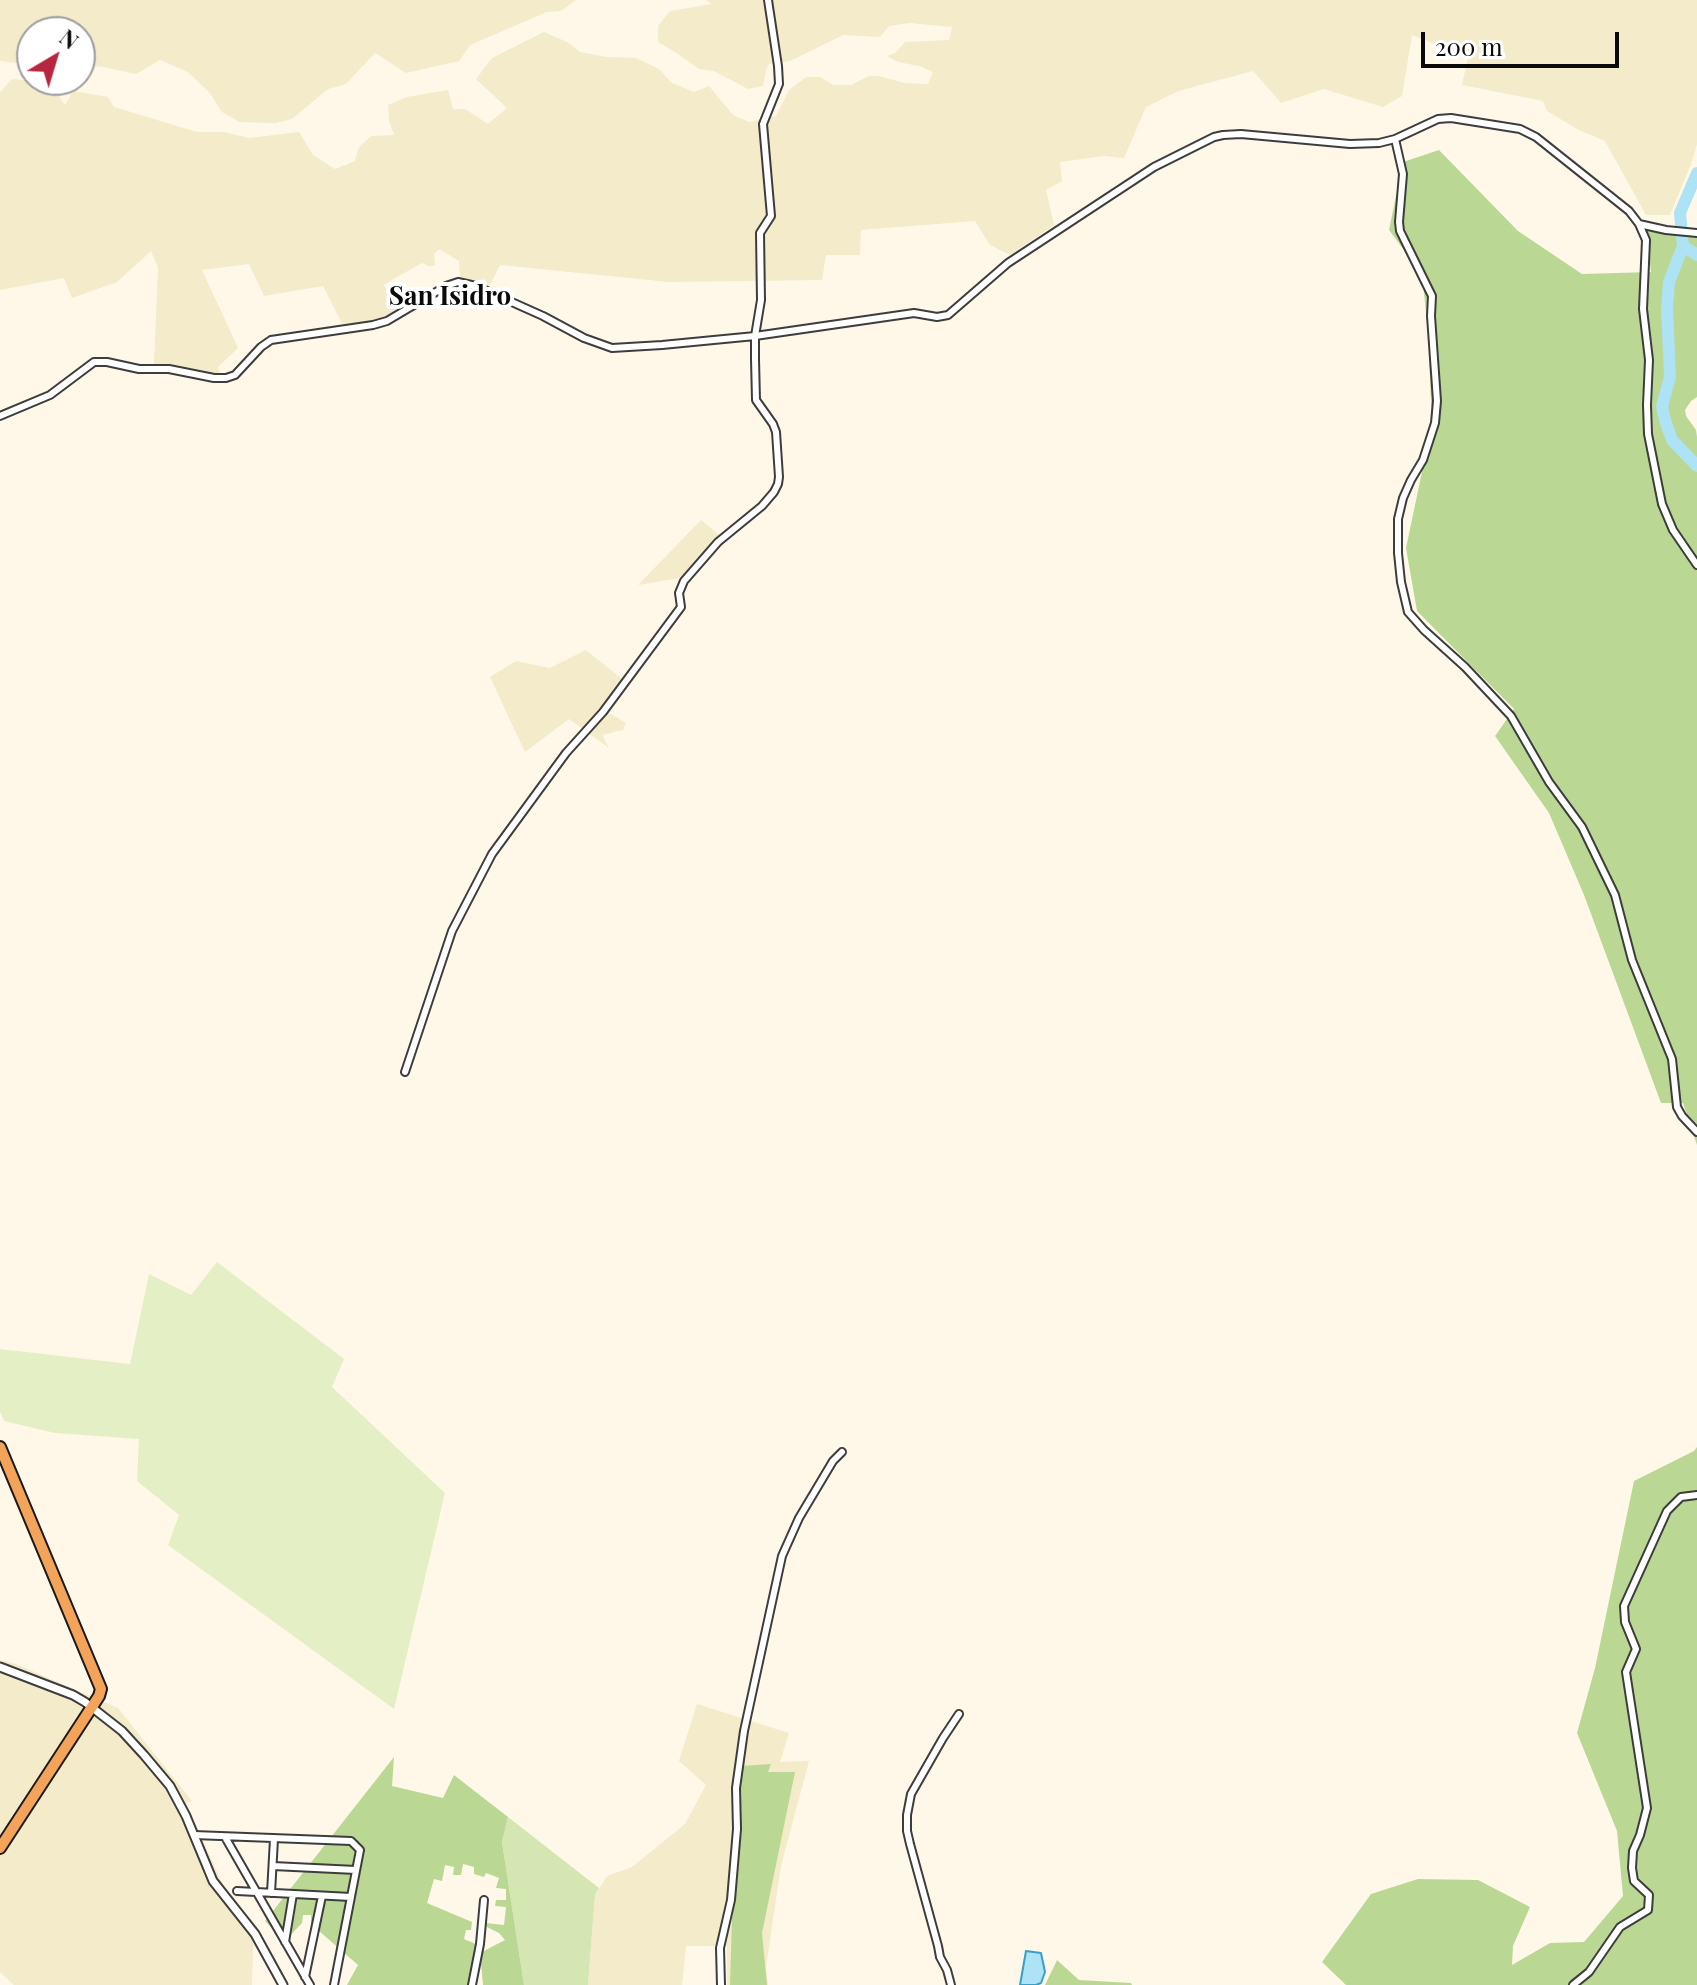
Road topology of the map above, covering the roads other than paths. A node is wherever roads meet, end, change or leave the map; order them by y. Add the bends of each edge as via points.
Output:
1 (768, 0) edge
2 (1395, 139) junction
3 (1639, 224) junction
4 (1697, 233) edge
5 (755, 336) junction
6 (0, 416) edge
7 (1697, 565) edge
8 (405, 1072) dead end
9 (1697, 1132) edge
10 (0, 1447) edge
11 (842, 1452) dead end
12 (1697, 1495) edge
13 (0, 1667) edge
14 (91, 1706) junction
15 (959, 1714) dead end
16 (194, 1835) junction
17 (225, 1837) junction
18 (274, 1839) junction
19 (0, 1848) edge
20 (273, 1866) junction
21 (356, 1870) junction
22 (237, 1891) dead end
23 (256, 1892) junction
24 (271, 1893) junction
25 (293, 1894) junction
26 (322, 1896) junction
27 (351, 1897) junction
28 (484, 1900) dead end
29 (285, 1942) junction
30 (305, 1977) junction
31 (283, 1985) edge
32 (310, 1985) edge
33 (334, 1985) edge
34 (472, 1985) edge
35 (721, 1985) edge
36 (951, 1985) edge
37 (1573, 1985) edge

1 - 5 street via 779,84 763,124 771,216 760,233 761,300
2 - 3 street via 1438,119 1520,129 1559,155
2 - 5 street via 1350,144 1241,134 1214,137 1154,167 1008,263 948,315 914,313
2 - 9 street via 1403,174 1400,231 1432,296 1437,401 1423,460 1398,519 1399,567 1408,612 1511,716 1582,827 1615,895 1632,960 1672,1059 1677,1107
3 - 4 street
3 - 7 street via 1646,240 1648,434 1662,504
5 - 6 street via 612,348 458,282 387,321 271,340 226,378 94,362 50,395
5 - 8 street via 756,400 776,432 779,477 774,492 684,581 681,607 492,854 452,931
10 - 14 highway via 100,1685
11 - 35 street via 799,1518 782,1556 744,1731 731,1900 720,1948
12 - 37 street via 1681,1497 1667,1511 1624,1606 1636,1649 1626,1672 1647,1808 1632,1868 1634,1881 1649,1895 1648,1910 1620,1927 1589,1972
13 - 14 street
14 - 16 street via 122,1731 170,1786
14 - 19 highway
15 - 36 street via 911,1794 907,1815 910,1844
16 - 17 street
16 - 31 street via 213,1881 255,1934
17 - 18 street
17 - 23 street
18 - 20 street
18 - 21 street via 351,1841 360,1850
20 - 21 street
20 - 24 street
21 - 27 street
22 - 23 street
23 - 24 street
23 - 29 street
24 - 25 street
25 - 26 street
25 - 29 street
26 - 27 street
26 - 30 street
27 - 33 street
28 - 34 street
29 - 30 street
30 - 32 street

